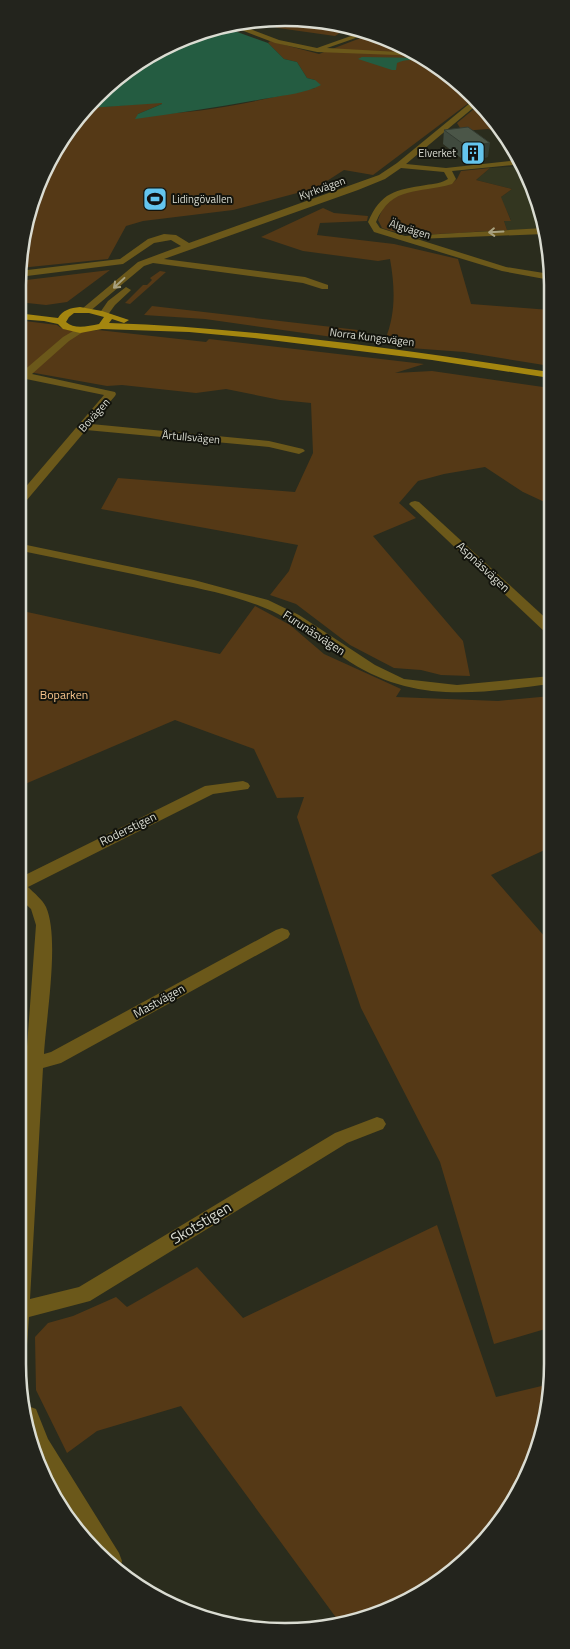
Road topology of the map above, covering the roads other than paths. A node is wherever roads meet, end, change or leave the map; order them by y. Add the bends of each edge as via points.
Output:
1 (245, 29) edge
2 (356, 36) edge
3 (317, 50) junction
4 (401, 54) edge
5 (472, 106) edge
6 (513, 163) edge
7 (400, 165) junction
8 (446, 170) junction
9 (538, 231) edge
10 (398, 238) junction
11 (187, 246) junction
12 (154, 260) junction
13 (27, 273) edge
14 (543, 276) edge
15 (325, 287) dead end
16 (26, 310) edge
17 (86, 310) junction
18 (68, 313) junction
19 (105, 315) junction
20 (26, 317) edge
21 (64, 324) junction
22 (102, 326) junction
23 (190, 329) junction
24 (80, 330) junction
25 (66, 339) junction
26 (26, 371) edge
27 (544, 374) edge
28 (26, 378) edge
29 (83, 427) junction
30 (299, 451) dead end
31 (26, 495) edge
32 (415, 504) dead end
33 (26, 548) edge
34 (544, 624) edge
35 (544, 681) edge
36 (243, 786) dead end
37 (26, 882) edge
38 (26, 894) edge
39 (282, 934) dead end
40 (34, 1063) junction
41 (378, 1124) dead end
42 (26, 1204) edge
43 (26, 1309) edge
44 (44, 1457) edge
45 (102, 1547) edge

1 - 3 street via 277,42
2 - 3 street
3 - 4 street
5 - 7 street, Kyrkvägen
6 - 8 street
7 - 8 street
7 - 11 street, Kyrkvägen via 355,188
8 - 10 street, Älgvägen via 452,179 449,182 394,194 383,200 372,222 378,230
9 -> 10 street
10 - 14 street, Älgvägen via 505,269
11 - 12 street, Kyrkvägen
11 - 13 street via 173,237 164,237 150,241 123,261
12 - 15 street via 305,280
12 -> 17 street, Kyrkvägen via 141,264
12 - 19 street, Kyrkvägen via 152,266 111,304
16 - 18 main road
17 - 18 main road
17 - 19 main road, Norra Kungsvägen
18 - 21 main road via 63,316
19 - 22 main road via 106,322
19 - 23 main road, Norra Kungsvägen
20 - 21 main road
21 - 24 main road
21 - 25 street
22 - 23 main road, Norra Kungsvägen
22 - 24 main road, Norra Kungsvägen
23 - 27 main road, Norra Kungsvägen via 422,356
24 - 25 street
25 - 26 street
28 - 29 street, Bovägen via 112,394
29 - 30 street, Årtullsvägen via 269,444
29 - 31 street, Bovägen
32 - 34 street, Aspnäsvägen
33 - 35 street, Furunäsvägen via 230,591 267,604 304,624 365,665 400,681 458,689
36 - 37 street, Roderstigen via 210,789
38 - 40 street via 38,907 44,925
39 - 40 street, Mastvägen via 55,1058
40 - 42 street
41 - 43 street, Skotstigen via 341,1138 83,1295
44 - 45 street

